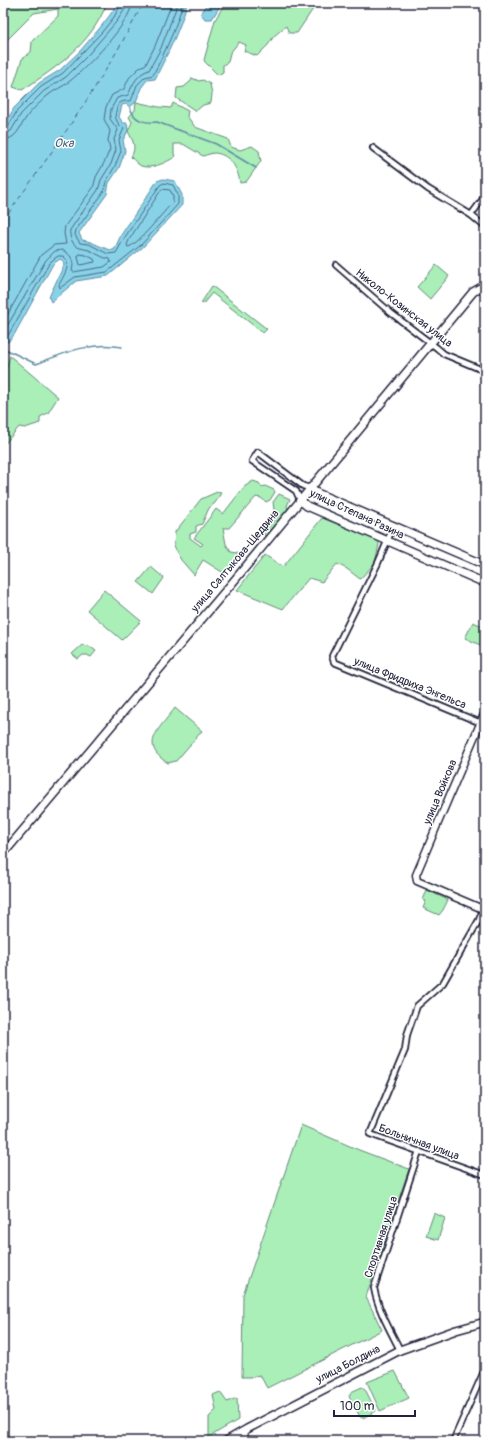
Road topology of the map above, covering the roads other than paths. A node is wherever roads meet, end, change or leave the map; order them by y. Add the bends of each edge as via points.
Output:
1 (373, 148) dead end
2 (485, 196) edge
3 (471, 215) junction
4 (485, 227) edge
5 (336, 265) dead end
6 (485, 285) edge
7 (430, 344) junction
8 (485, 371) edge
9 (310, 488) junction
10 (300, 500) junction
11 (394, 525) junction
12 (387, 540) junction
13 (485, 565) edge
14 (485, 583) edge
15 (485, 712) edge
16 (483, 724) edge
17 (3, 854) edge
18 (484, 909) edge
19 (419, 1151) junction
20 (485, 1174) edge
21 (485, 1322) edge
22 (400, 1350) junction
23 (485, 1369) edge
24 (243, 1431) junction
25 (226, 1441) edge
26 (247, 1441) edge
27 (453, 1441) edge

1 - 3 street via 428,189
2 - 3 street
3 - 4 street
5 - 7 street, Николо-Козинская улица
6 - 7 main road, улица Салтыкова-Щедрина via 473,292
7 - 8 street, Николо-Козинская улица via 444,354
7 - 9 main road, улица Салтыкова-Щедрина
9 - 10 main road, улица Салтыкова-Щедрина
9 - 10 street, улица Степана Разина via 303,486 258,452 252,461 296,491
9 - 11 main road, улица Степана Разина
10 - 12 main road, улица Степана Разина via 307,506
10 - 17 main road, улица Салтыкова-Щедрина
11 - 12 street
11 - 13 main road, улица Степана Разина
12 - 14 main road, улица Степана Разина
12 - 16 street, улица Фридриха Энгельса via 332,656 334,662
15 - 16 street, улица Войкова
16 - 18 street, улица Войкова via 416,875 417,880
18 - 19 street, Больничная улица via 443,982 417,1006 404,1050 370,1134
19 - 20 street, Больничная улица
19 - 22 street, Спортивная улица via 374,1288
21 - 22 main road, улица Болдина
22 - 24 main road, улица Болдина
23 - 27 street
24 - 25 main road, улица Болдина
24 - 26 street

